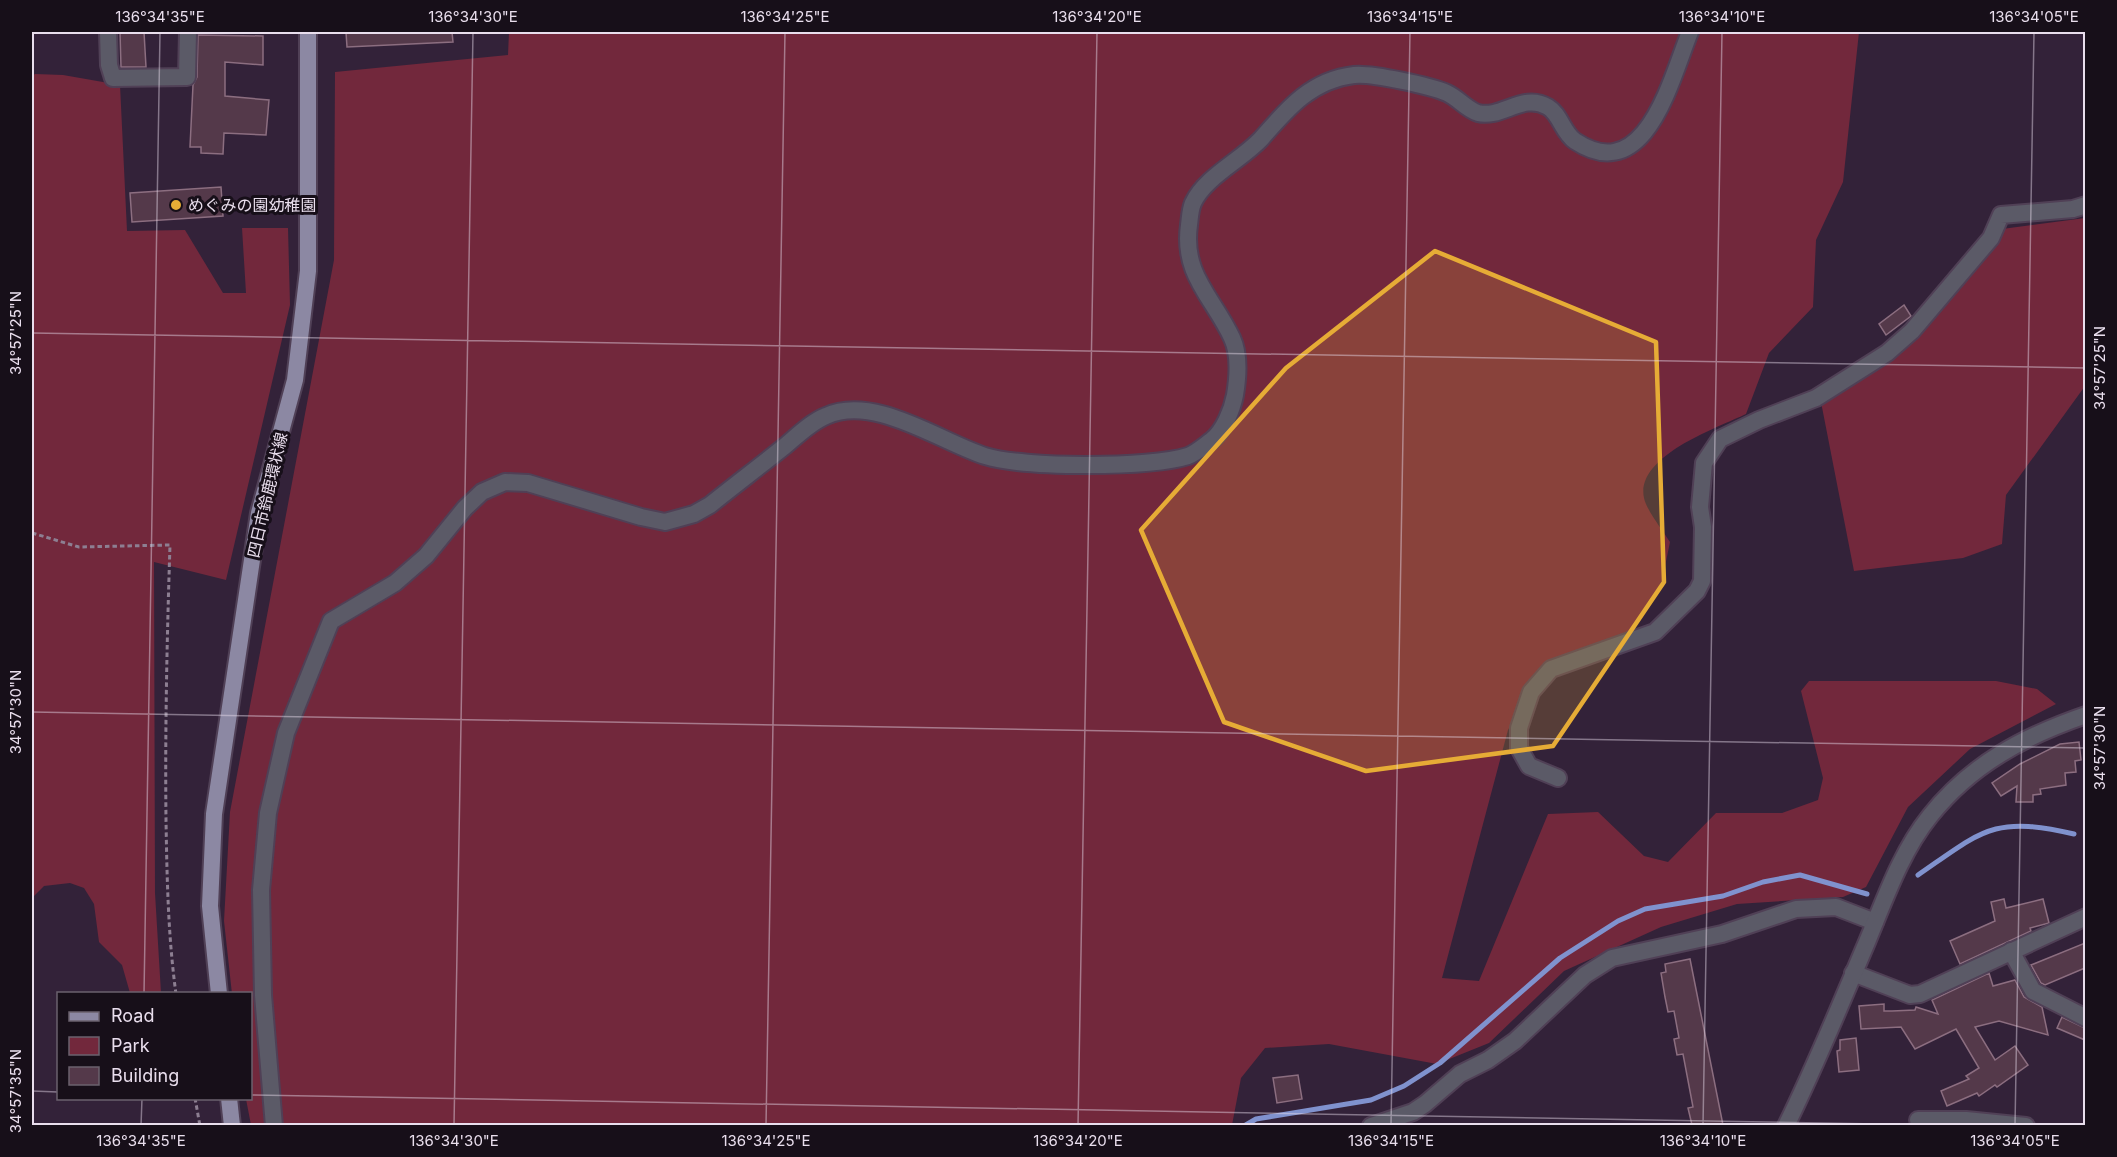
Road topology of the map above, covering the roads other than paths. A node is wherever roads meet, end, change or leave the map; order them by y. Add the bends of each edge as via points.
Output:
1 (108, 32) edge
2 (188, 32) edge
3 (308, 32) edge
4 (1690, 32) edge
5 (2085, 205) edge
6 (2085, 715) edge
7 (1558, 778) dead end
8 (2085, 917) edge
9 (1875, 922) junction
10 (2011, 951) junction
11 (1854, 973) junction
12 (219, 992) edge
13 (2085, 1018) edge
14 (229, 1100) edge
15 (1918, 1120) dead end
16 (232, 1125) edge
17 (274, 1125) edge
18 (1371, 1125) edge
19 (1786, 1125) edge
20 (2026, 1125) edge

1 - 2 street via 113,78 134,78 188,77
3 - 12 main road, 四日市鈴鹿環状線 via 308,271 295,380 260,513 214,814 210,906
4 - 17 street via 1650,127 1635,145 1613,152 1590,149 1571,139 1551,108 1535,102 1480,114 1449,94 1356,74 1299,97 1248,152 1207,182 1191,205 1190,261 1198,283 1233,340 1239,373 1233,406 1217,436 1191,455 1151,462 1042,465 987,457 886,414 858,411 827,415 710,505 665,522 528,483 505,482 482,492 426,556 394,583 331,621 286,733 268,813 261,890 262,995
5 - 7 street via 2001,215 1991,238 1912,331 1887,353 1816,398 1720,439 1704,464 1700,507 1702,581 1697,591 1655,632 1551,669 1531,692 1519,728 1519,748 1529,766
6 - 9 street via 2018,743 1953,793 1931,815 1912,843
8 - 10 street
9 - 11 street
9 - 18 street via 1836,907 1796,909 1722,934 1612,958 1585,975 1515,1041 1460,1074 1425,1104 1413,1112
10 - 11 street via 1920,994 1910,995
10 - 13 street via 2033,991
11 - 19 street
14 - 16 main road
15 - 20 street

